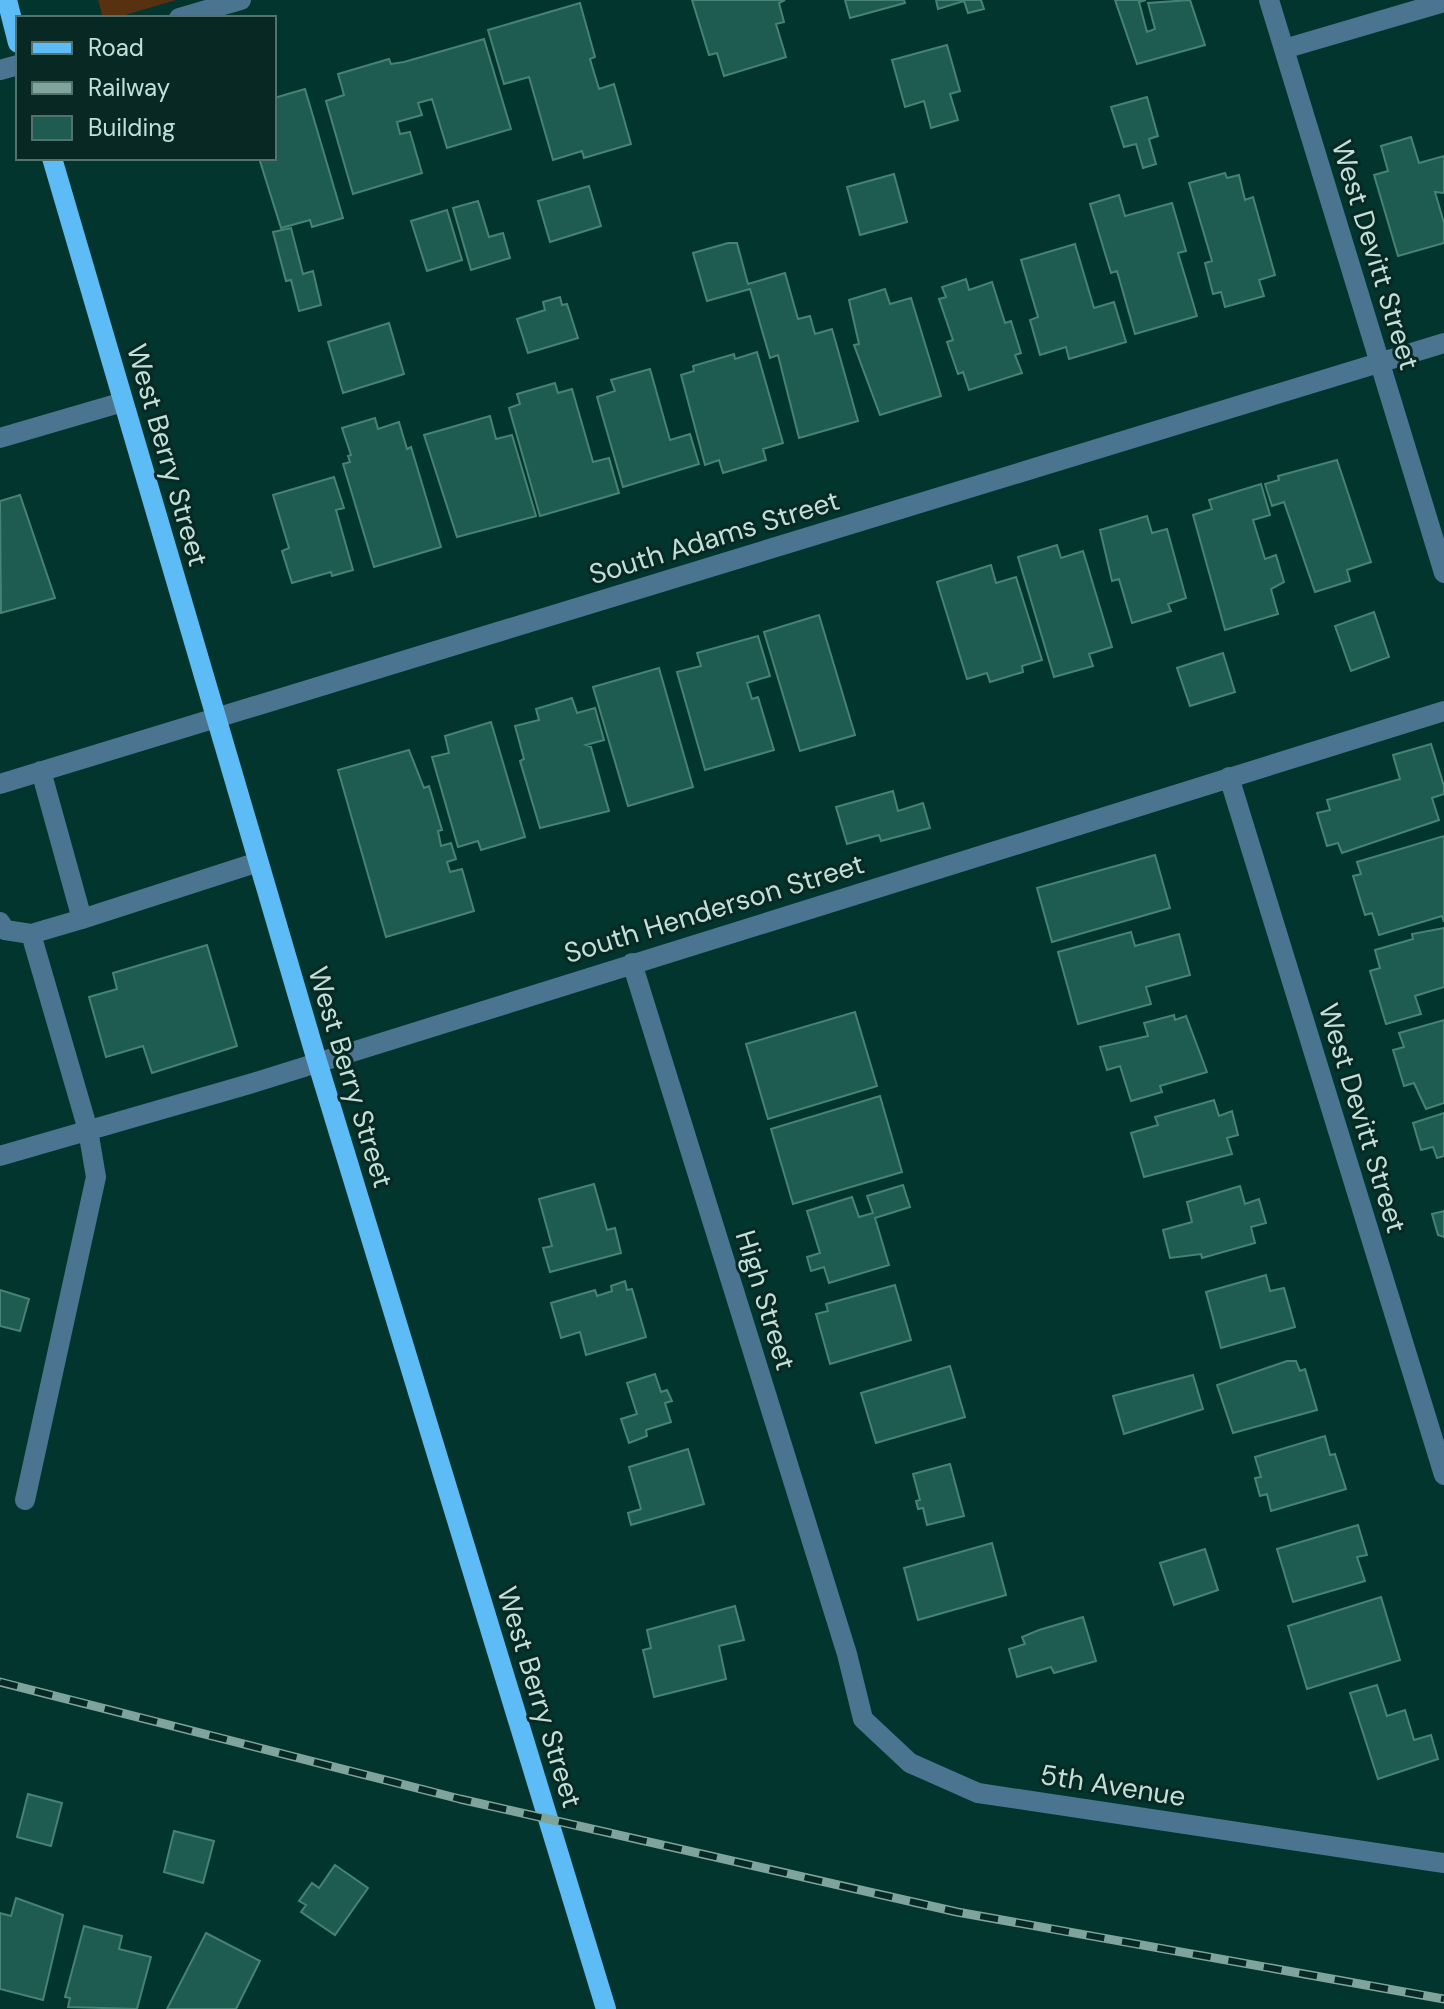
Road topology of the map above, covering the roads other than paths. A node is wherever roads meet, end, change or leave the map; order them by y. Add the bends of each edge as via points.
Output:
1 (7, 0) edge
2 (241, 0) edge
3 (1269, 0) edge
4 (1444, 2) edge
5 (186, 16) edge
6 (16, 35) edge
7 (1284, 49) junction
8 (53, 160) edge
9 (1444, 343) edge
10 (1380, 362) junction
11 (123, 402) junction
12 (0, 438) edge
13 (1444, 573) edge
14 (1444, 711) edge
15 (216, 719) junction
16 (41, 771) junction
17 (1229, 777) junction
18 (0, 784) edge
19 (258, 862) junction
20 (82, 919) junction
21 (0, 922) edge
22 (31, 934) junction
23 (632, 963) junction
24 (317, 1061) junction
25 (88, 1130) junction
26 (0, 1156) edge
27 (1444, 1475) edge
28 (25, 1500) dead end
29 (847, 1654) joint
30 (1444, 1863) edge
31 (606, 2009) edge

1 - 6 main road
2 - 5 street
3 - 7 street, West Devitt Street
4 - 7 street
7 - 10 street, West Devitt Street
8 - 11 main road, West Berry Street
9 - 10 street, South Adams Street
10 - 13 street, West Devitt Street
10 - 15 street, South Adams Street
11 - 12 street
11 - 15 main road, West Berry Street
14 - 17 street, South Henderson Street
15 - 16 street, South Adams Street
15 - 19 main road, West Berry Street
16 - 18 street, South Adams Street
16 - 20 street
17 - 23 street, South Henderson Street
17 - 27 street, West Devitt Street
19 - 20 street
19 - 24 main road, West Berry Street
20 - 22 street
21 - 22 street via 5,930
22 - 25 street
23 - 24 street, South Henderson Street
23 - 29 street, High Street
24 - 25 street, South Henderson Street
24 - 31 main road, West Berry Street
25 - 26 street, South Henderson Street
25 - 28 street via 96,1177
29 - 30 street, 5th Avenue via 863,1719 910,1763 978,1793

